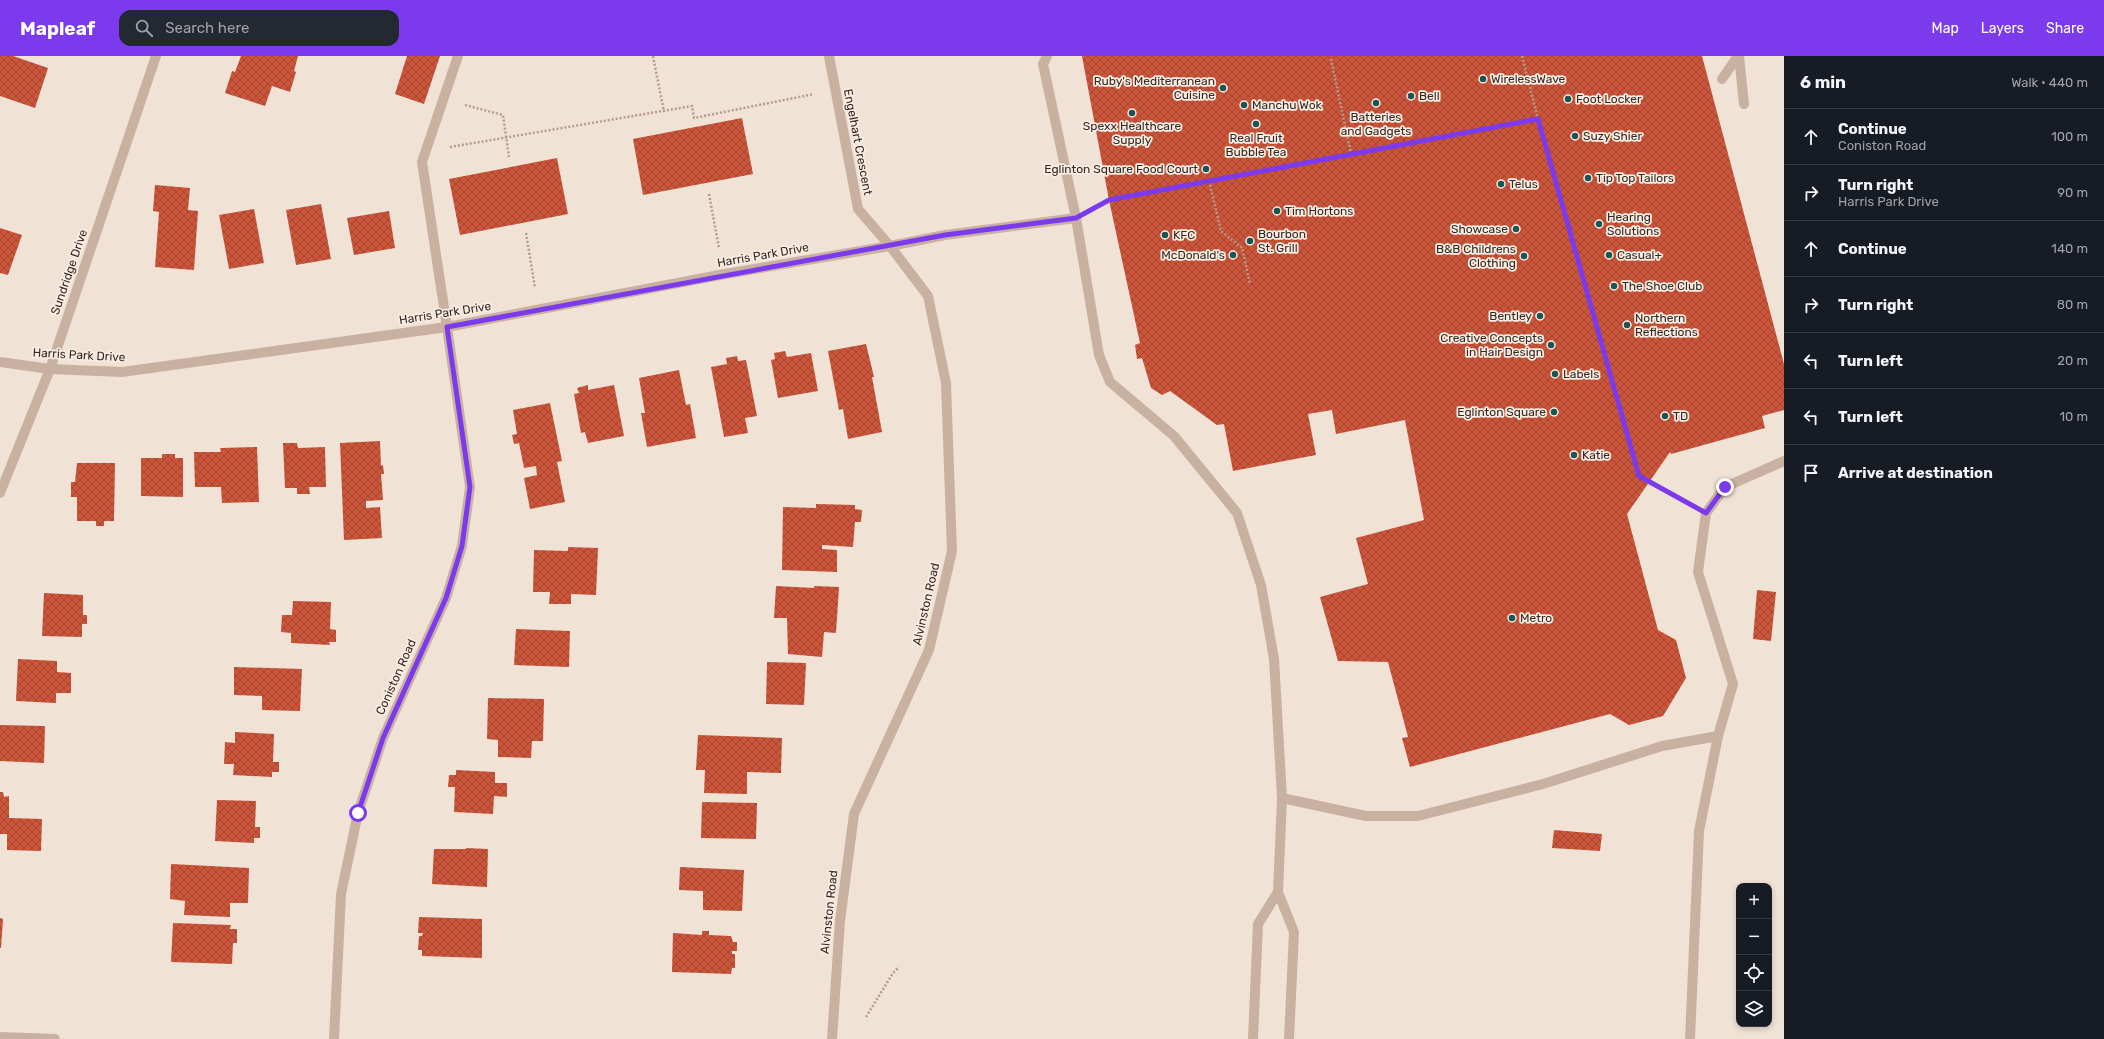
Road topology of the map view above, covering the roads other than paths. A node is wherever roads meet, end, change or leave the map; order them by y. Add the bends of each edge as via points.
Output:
1 (156, 56) edge
2 (458, 56) edge
3 (830, 56) edge
4 (1047, 56) edge
5 (1739, 56) edge
6 (1722, 79) dead end
7 (1744, 104) dead end
8 (1076, 218) junction
9 (890, 246) junction
10 (447, 327) junction
11 (0, 362) edge
12 (50, 369) junction
13 (1784, 461) edge
14 (0, 493) edge
15 (1718, 736) junction
16 (1282, 798) junction
17 (1278, 892) junction
18 (0, 1037) edge
19 (55, 1039) edge
20 (334, 1039) edge
21 (832, 1039) edge
22 (1253, 1039) edge
23 (1289, 1039) edge
24 (1690, 1039) edge

1 - 12 street, Sundridge Drive
2 - 10 street, Coniston Road via 422,162
3 - 9 street, Engelhart Crescent via 858,209
4 - 8 street via 1043,64
5 - 6 street
5 - 7 street
8 - 9 street, Harris Park Drive via 945,235
8 - 16 street via 1099,355 1110,382 1174,436 1237,513 1261,585 1274,659
9 - 10 street, Harris Park Drive via 725,274
9 - 21 street, Alvinston Road via 928,296 946,383 952,551 929,650 854,814 840,920
10 - 12 street, Harris Park Drive via 122,372
10 - 20 street, Coniston Road via 470,487 462,546 446,598 383,738 358,813 341,894
11 - 12 street, Harris Park Drive
12 - 14 street, Sundridge Drive
13 - 15 street via 1725,487 1706,513 1698,572 1733,684
15 - 16 street via 1662,746 1536,786 1418,816 1366,816
15 - 24 street via 1699,831
16 - 17 street
17 - 22 street via 1258,924
17 - 23 street via 1294,932
18 - 19 street

